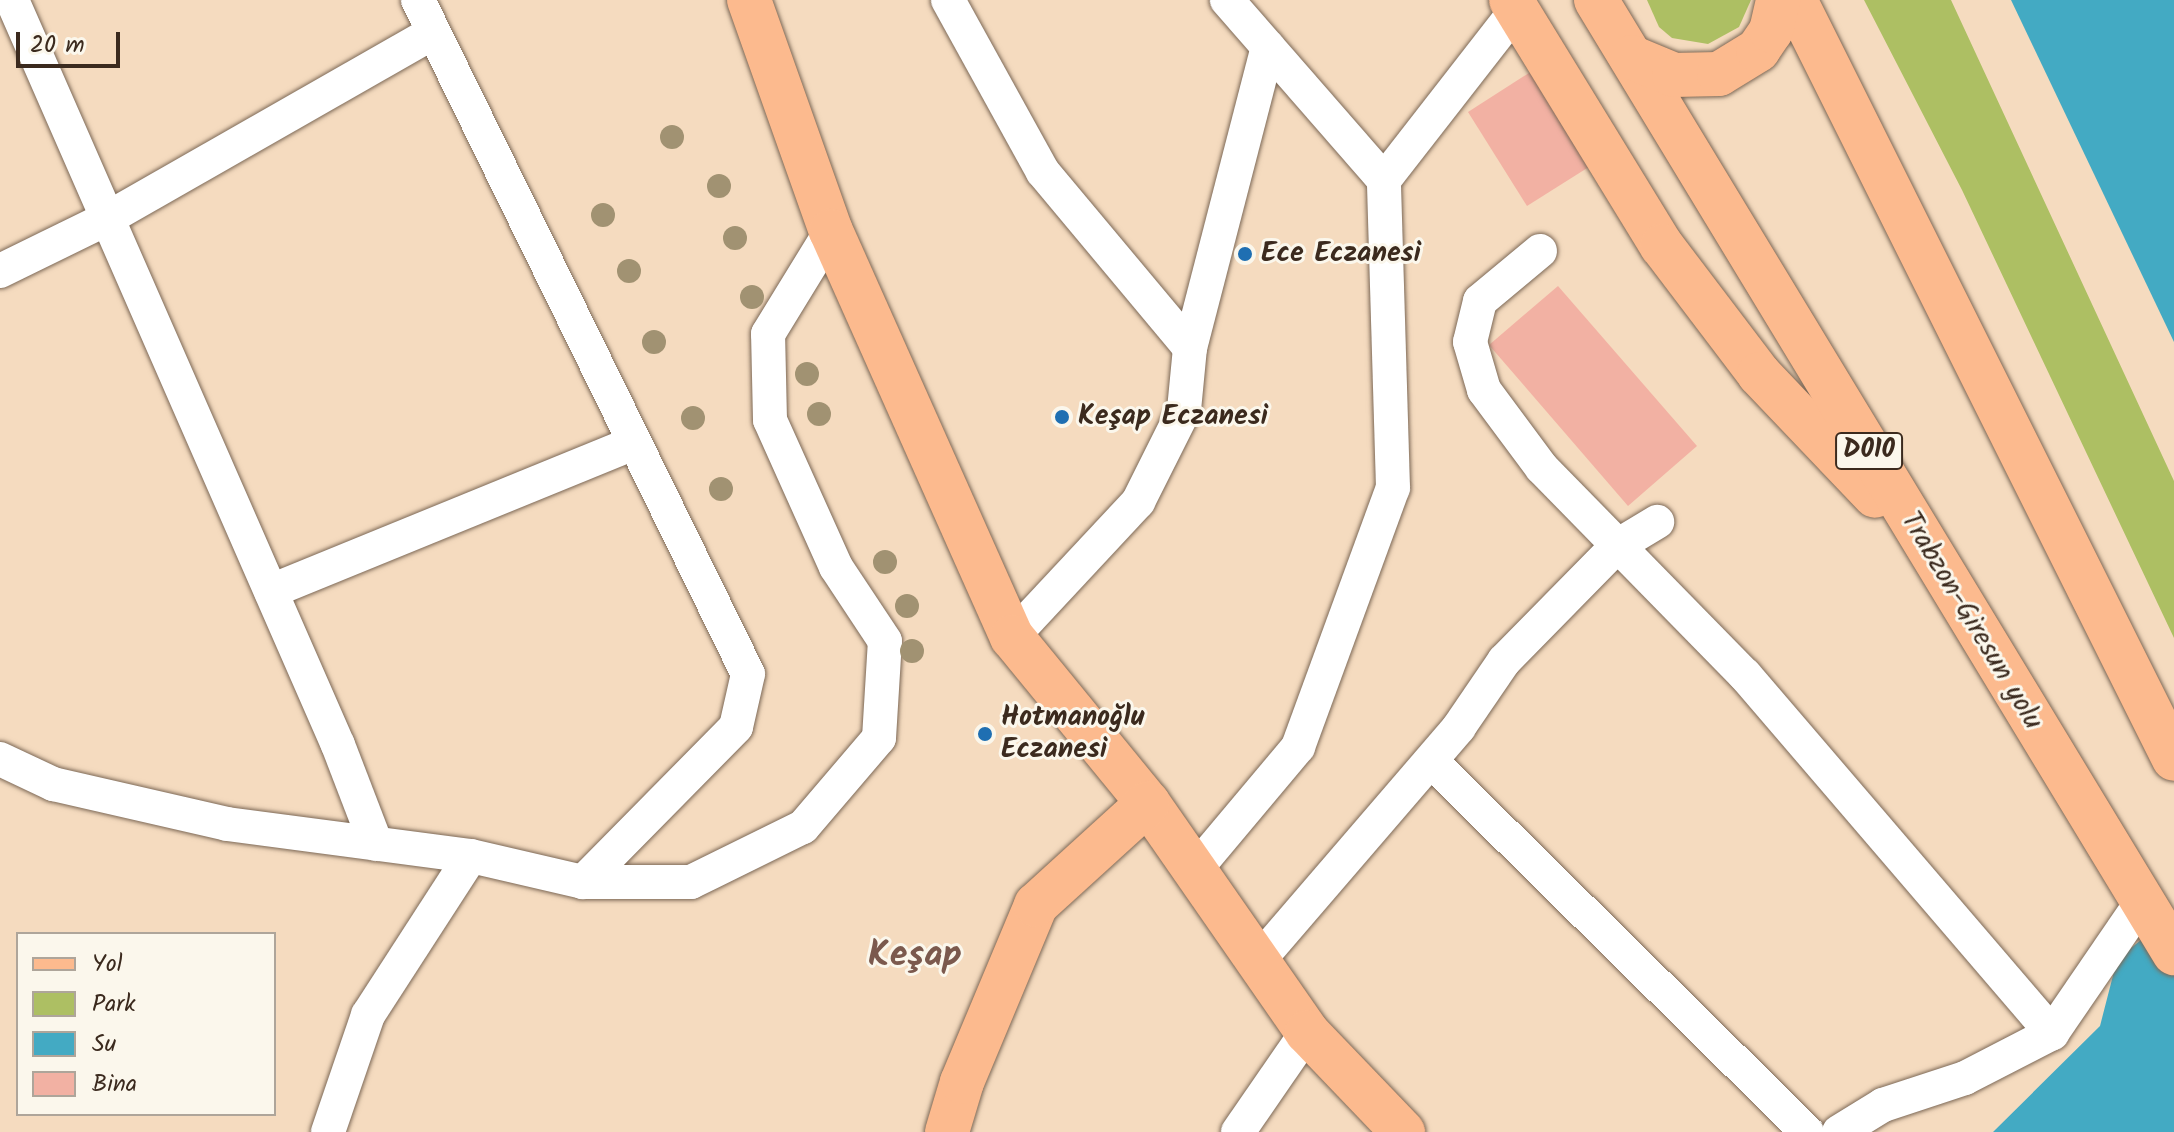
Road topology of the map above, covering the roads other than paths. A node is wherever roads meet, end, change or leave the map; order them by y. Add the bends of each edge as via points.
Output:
1 (12, 0) edge
2 (418, 0) edge
3 (749, 0) edge
4 (948, 0) edge
5 (1227, 0) edge
6 (1778, 0) edge
7 (1795, 0) edge
8 (1514, 4) edge
9 (1603, 6) edge
10 (432, 33) junction
11 (1268, 47) junction
12 (1631, 57) junction
13 (1384, 180) junction
14 (108, 218) junction
15 (831, 231) junction
16 (1540, 251) dead end
17 (0, 271) edge
18 (1190, 348) junction
19 (634, 443) junction
20 (1657, 522) dead end
21 (1617, 546) junction
22 (1931, 553) junction
23 (271, 591) junction
24 (1012, 637) junction
25 (0, 759) edge
26 (2174, 759) edge
27 (1431, 761) junction
28 (1148, 803) junction
29 (376, 844) junction
30 (471, 856) junction
31 (1194, 871) junction
32 (583, 882) junction
33 (2141, 903) junction
34 (2174, 953) edge
35 (1258, 961) junction
36 (1307, 1032) junction
37 (2052, 1033) junction
38 (1889, 1119) edge
39 (328, 1132) edge
40 (947, 1132) edge
41 (1238, 1132) edge
42 (1403, 1132) edge
43 (1807, 1132) edge
44 (1839, 1132) edge

1 - 14 street
2 - 10 street
3 - 15 main road
4 - 18 street via 1043,172
5 - 11 street
6 - 12 main road via 1771,31 1758,50 1719,74 1674,75
7 - 26 main road
8 - 13 street
8 - 22 main road via 1662,246 1759,374
9 - 12 main road, Trabzon-Giresun yolu / D010
10 - 14 street
10 - 19 street
11 - 13 street
11 - 18 street
12 - 22 main road, Trabzon-Giresun yolu / D010
13 - 31 street via 1393,488 1298,747
14 - 17 street
14 - 23 street
15 - 24 main road
15 - 32 street via 768,334 770,420 836,567 885,641 879,738 803,827 691,882
16 - 21 street via 1480,301 1470,342 1484,390 1542,468
18 - 24 street via 1184,410 1138,502
19 - 23 street
19 - 32 street via 748,674 736,727
20 - 21 street
21 - 27 street via 1504,661
21 - 37 street via 1745,675
22 - 33 main road, Trabzon-Giresun yolu / D010
23 - 29 street
24 - 28 main road
25 - 29 street via 53,784 212,821
27 - 35 street
27 - 43 street
28 - 31 main road
28 - 40 main road via 1036,905 962,1082
29 - 30 street
30 - 32 street
30 - 39 street via 368,1015
31 - 35 main road
33 - 34 main road, Trabzon-Giresun yolu / D010
33 - 37 street
35 - 36 main road
36 - 41 street
36 - 42 main road
37 - 38 street
38 - 44 street

